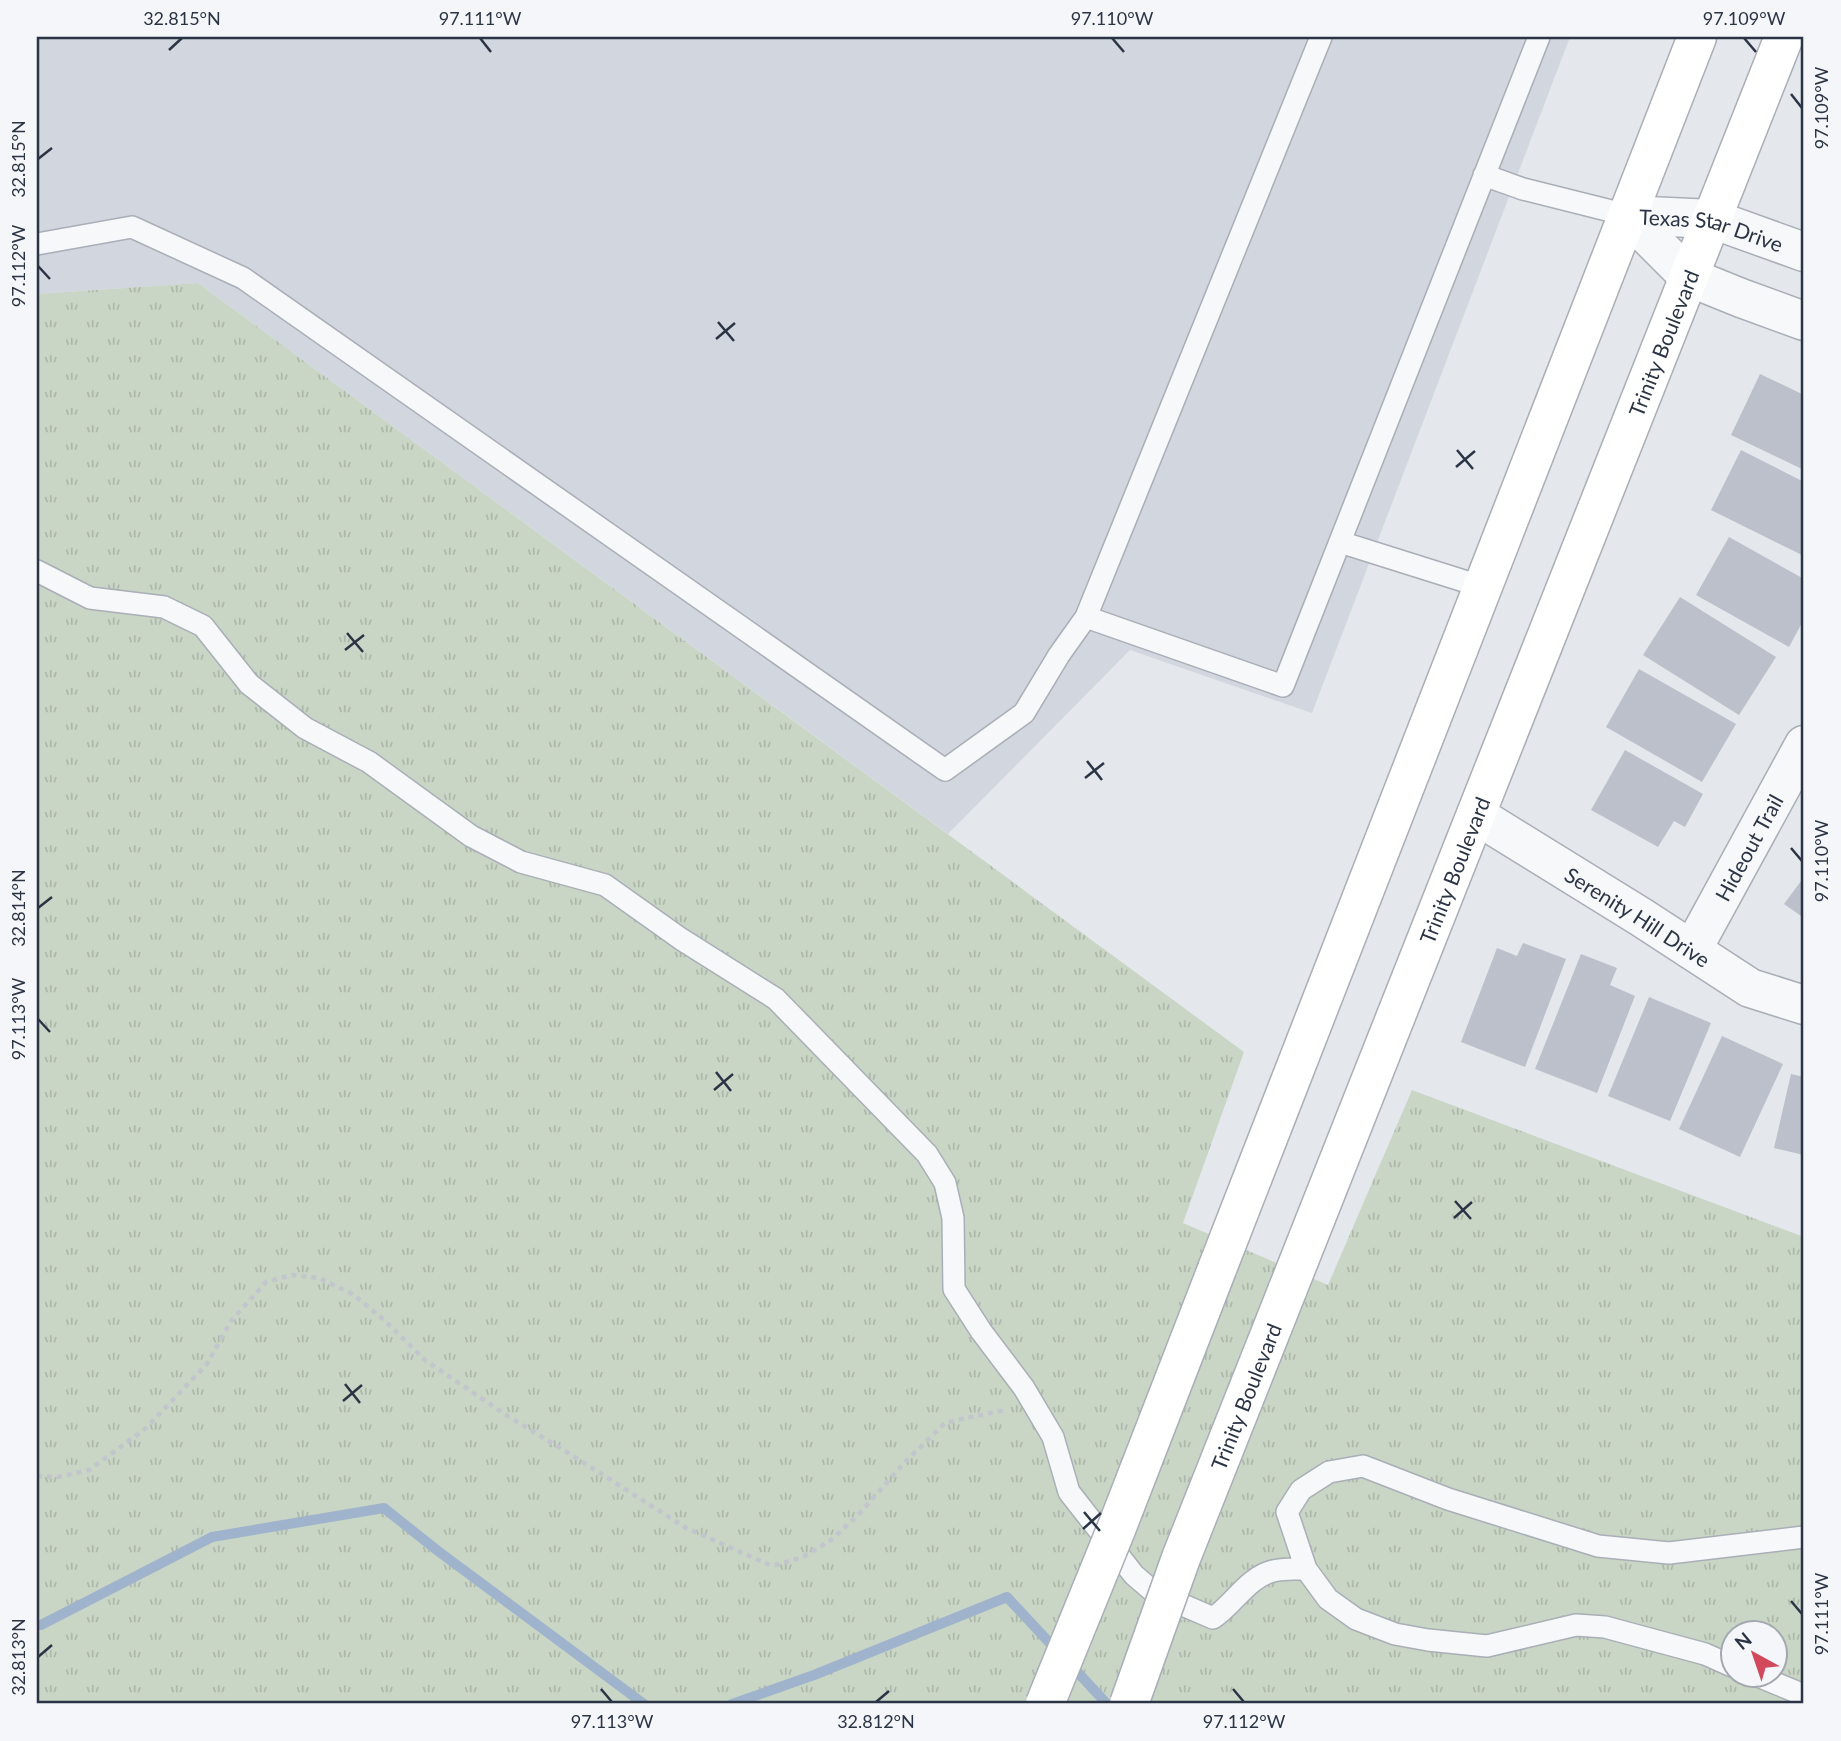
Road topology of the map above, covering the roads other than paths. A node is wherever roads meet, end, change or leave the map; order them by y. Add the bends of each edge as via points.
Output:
1 (1321, 37) edge
2 (1539, 37) edge
3 (1697, 37) edge
4 (1784, 37) edge
5 (1484, 175) junction
6 (1628, 215) junction
7 (1712, 219) junction
8 (37, 244) edge
9 (1804, 252) edge
10 (1689, 277) junction
11 (1795, 310) edge
12 (1340, 542) junction
13 (37, 571) edge
14 (1483, 587) junction
15 (1086, 617) junction
16 (1804, 745) edge
17 (1476, 815) junction
18 (1692, 950) junction
19 (1804, 1005) edge
20 (1804, 1537) edge
21 (1306, 1569) junction
22 (1718, 1660) edge
23 (1786, 1688) edge
24 (1804, 1695) edge
25 (1045, 1704) edge
26 (1129, 1704) edge

1 - 15 lane
2 - 5 lane
3 - 6 main road
4 - 7 main road, Trinity Boulevard
5 - 6 lane
5 - 12 lane
6 - 7 street, Texas Star Drive
6 - 10 street, Texas Star Drive
6 - 14 main road
7 - 9 street, Texas Star Drive
7 - 10 main road, Trinity Boulevard
8 - 15 lane via 132,227 243,278 945,770 1024,713
10 - 11 street, Texas Star Drive
10 - 17 main road, Trinity Boulevard
12 - 14 lane
12 - 15 lane via 1283,686
13 - 21 lane via 90,598 164,607 203,626 249,684 305,728 369,762 471,836 521,862 605,885 776,999 928,1154 946,1183 954,1218 954,1289 1040,1413 1053,1437 1069,1492 1134,1575 1155,1592 1213,1618 1253,1581 1272,1571
14 - 25 main road, bridge
16 - 18 street, Hideout Trail
17 - 18 street, Serenity Hill Drive
17 - 26 main road, Trinity Boulevard, bridge via 1181,1558
18 - 19 street, Serenity Hill Drive via 1750,988
20 - 21 lane via 1669,1553 1598,1546 1448,1499 1363,1466 1329,1472 1301,1490 1287,1512
21 - 22 lane via 1328,1599 1356,1619 1395,1634 1487,1646 1576,1625 1605,1627
23 - 24 lane

